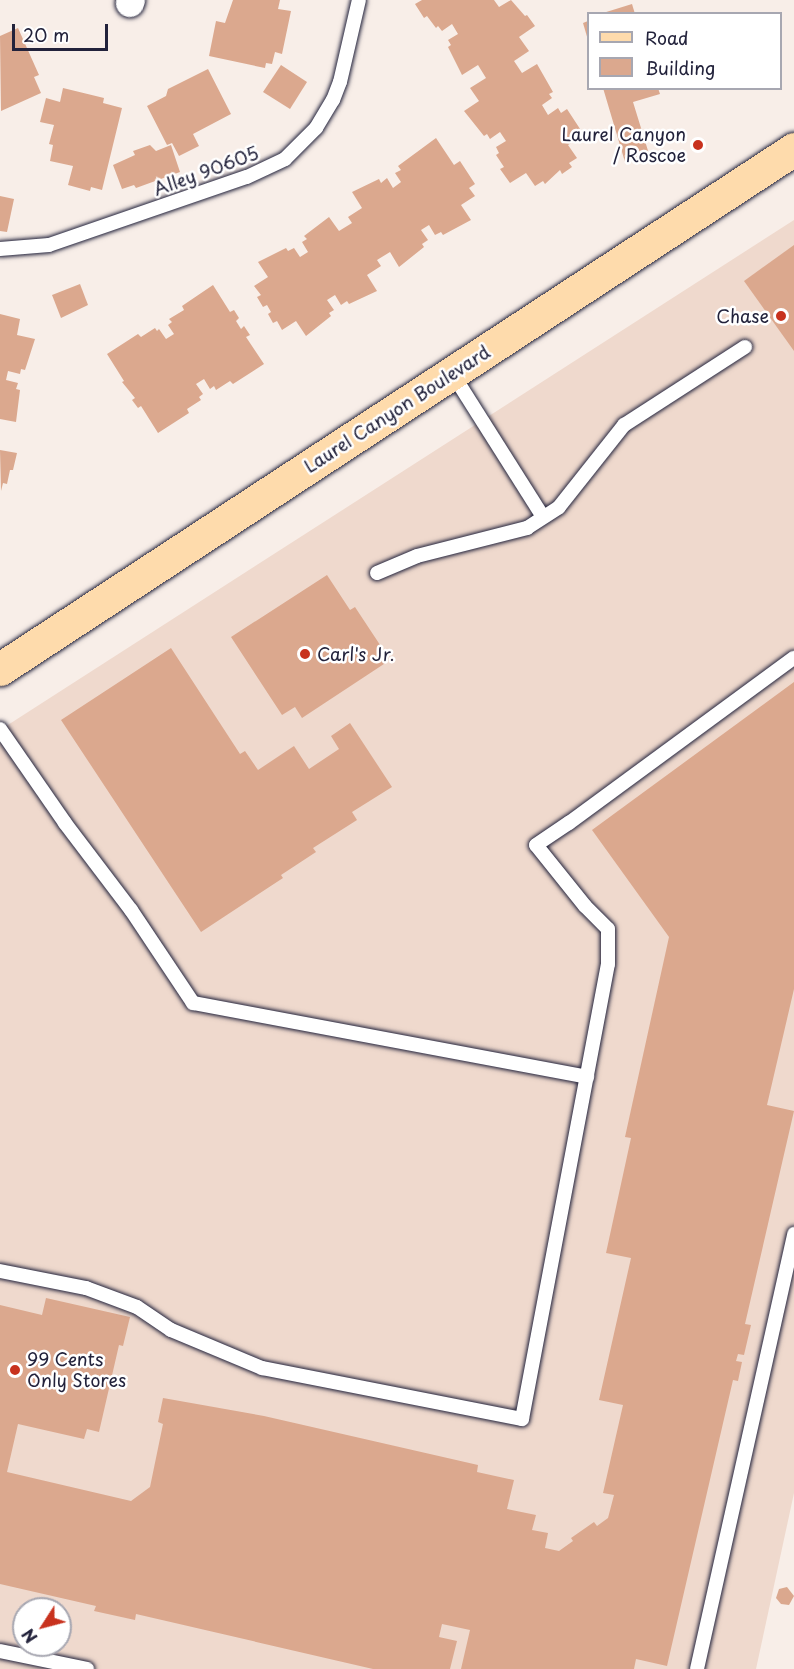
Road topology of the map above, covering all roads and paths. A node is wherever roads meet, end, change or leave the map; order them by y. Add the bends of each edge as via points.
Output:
1 (359, 0) edge
2 (794, 149) edge
3 (0, 249) edge
4 (745, 347) dead end
5 (452, 373) junction
6 (543, 517) junction
7 (376, 573) dead end
8 (794, 658) edge
9 (0, 669) edge
10 (0, 729) edge
11 (587, 1077) junction
12 (794, 1234) edge
13 (0, 1270) edge
14 (0, 1651) edge
15 (87, 1669) edge
16 (697, 1669) edge

1 - 3 lane, Alley 90605 via 333,100 316,128 285,159 248,177 49,245
2 - 5 main road, Laurel Canyon Boulevard
4 - 6 lane via 624,425 559,507
5 - 6 lane
5 - 9 main road, Laurel Canyon Boulevard
6 - 7 lane via 527,528 417,556
8 - 11 lane via 536,845 608,929 608,964
10 - 11 lane via 193,1003
11 - 13 lane via 522,1419 262,1368 171,1330 137,1306 86,1288
12 - 16 lane
14 - 15 lane

